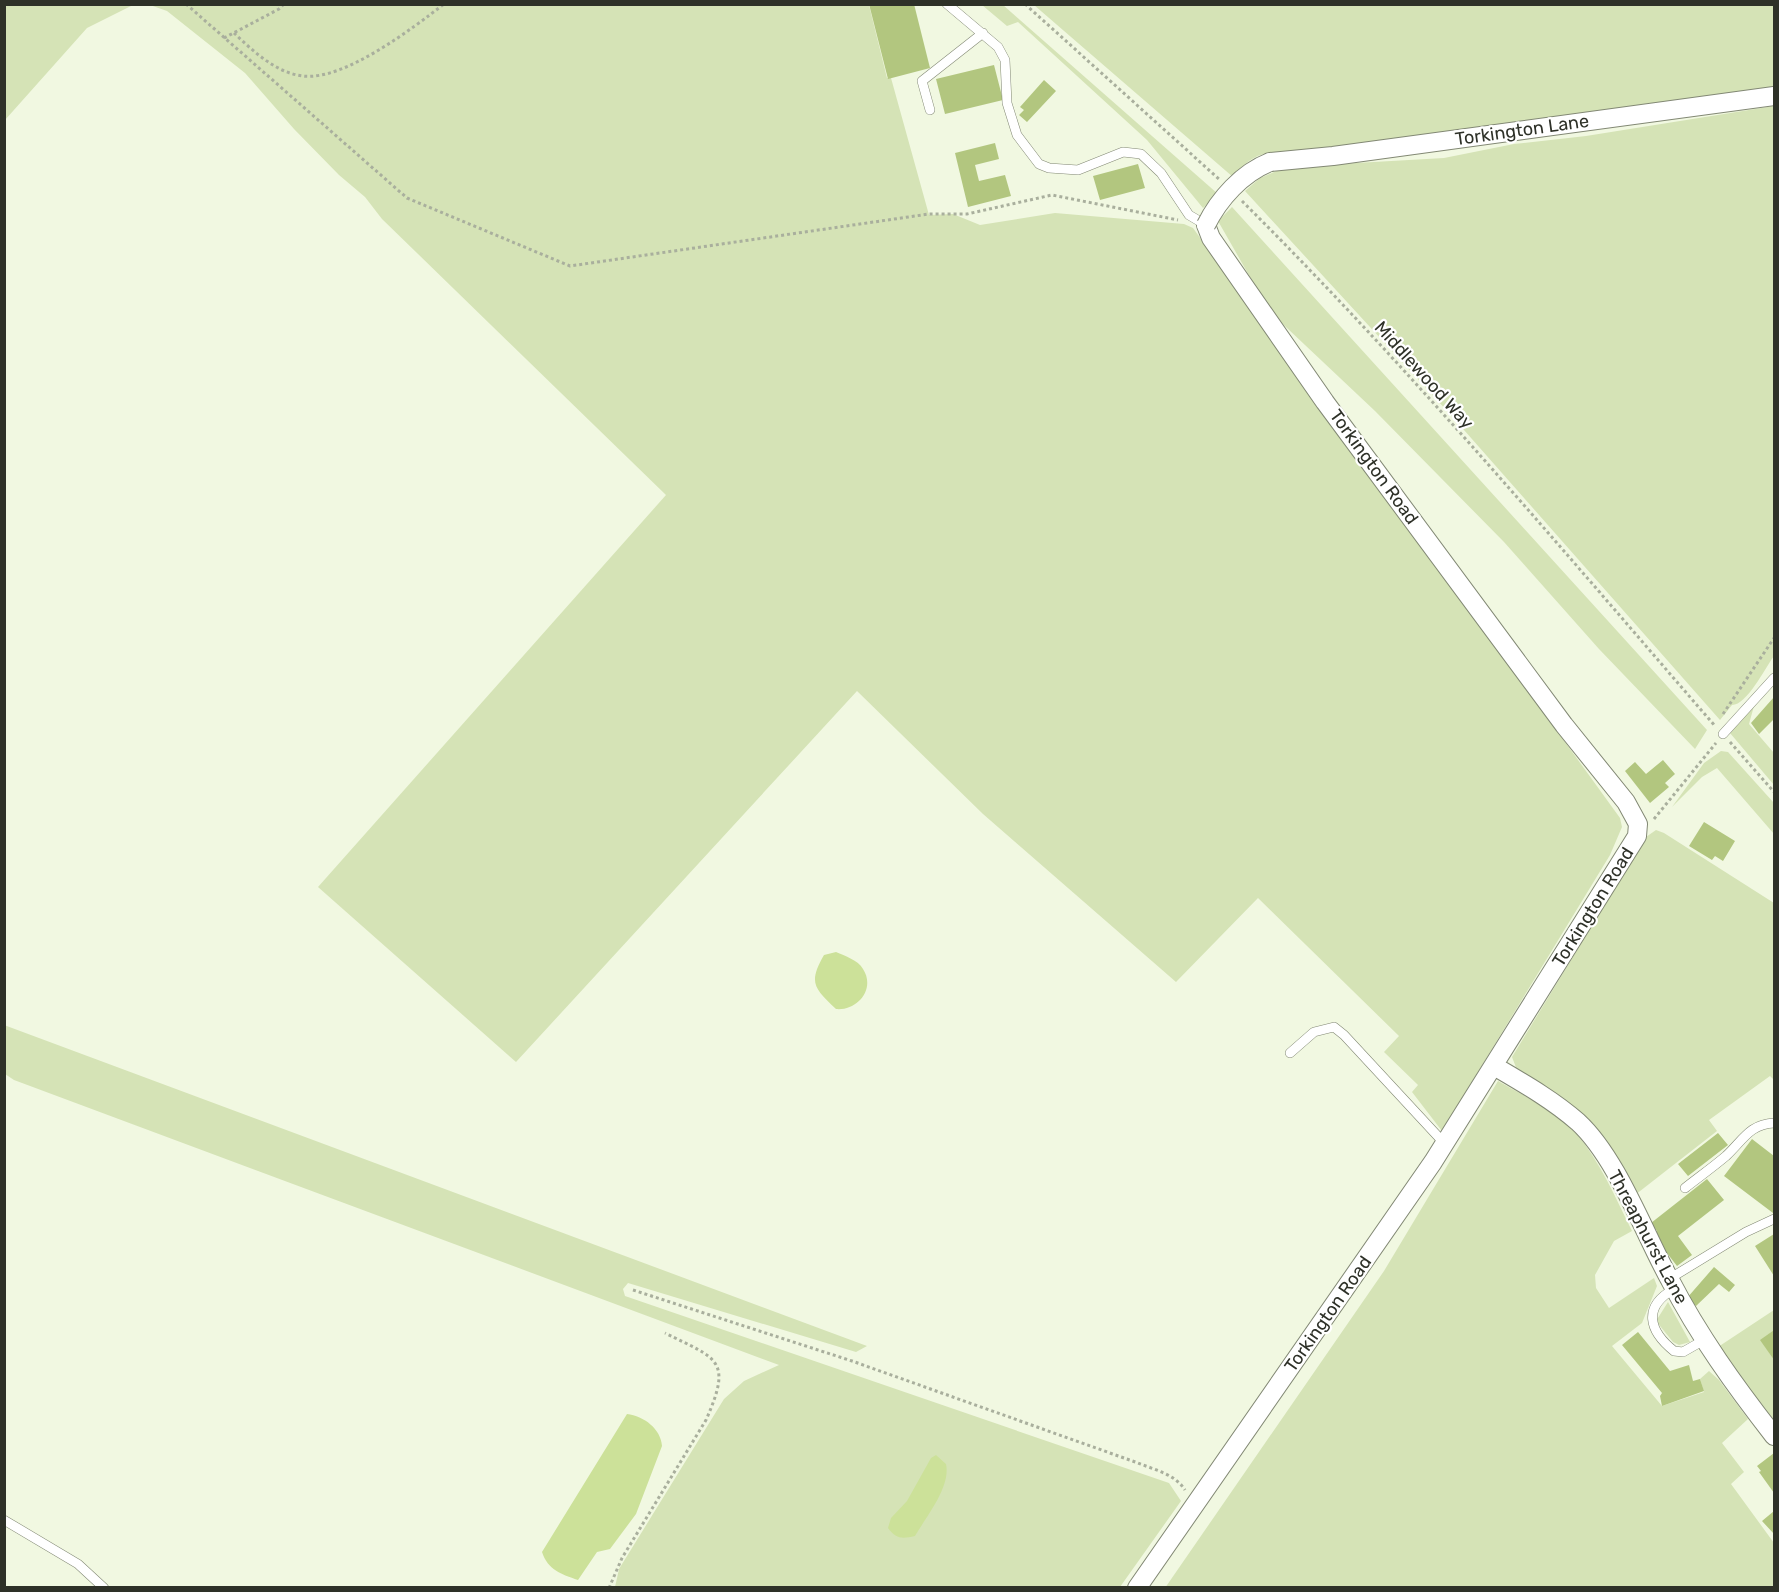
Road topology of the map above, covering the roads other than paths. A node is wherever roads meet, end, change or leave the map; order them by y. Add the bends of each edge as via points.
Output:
1 (946, 4) edge
2 (983, 33) junction
3 (1774, 96) edge
4 (930, 111) dead end
5 (1206, 225) junction
6 (1774, 678) edge
7 (1723, 734) road end
8 (1290, 1053) dead end
9 (1494, 1066) junction
10 (1774, 1123) edge
11 (1445, 1144) junction
12 (1685, 1188) dead end
13 (1774, 1219) edge
14 (1671, 1284) junction
15 (1704, 1340) junction
16 (1774, 1436) edge
17 (4, 1520) edge
18 (104, 1587) edge
19 (1137, 1587) edge

1 - 2 lane
2 - 4 lane via 922,81
2 - 5 lane via 1005,60 1012,120 1026,149 1039,164 1078,170 1123,152 1141,154 1161,173 1189,215
3 - 5 street, Torkington Lane, bridge via 1269,162 1255,168 1215,206
5 - 9 street, Torkington Road via 1211,238 1325,402 1564,725 1626,802 1638,824 1636,836
6 - 7 lane
8 - 11 lane via 1314,1032 1334,1027
9 - 11 street, Torkington Road
9 - 14 street, Threaphurst Lane via 1579,1123 1604,1154
10 - 12 lane via 1761,1124 1746,1133 1727,1155
11 - 19 street, Torkington Road
13 - 14 lane via 1746,1232
14 - 15 street, Threaphurst Lane
14 - 15 lane via 1656,1308 1651,1321 1653,1328 1674,1352 1683,1352
15 - 16 street, Threaphurst Lane
17 - 18 lane via 78,1564

